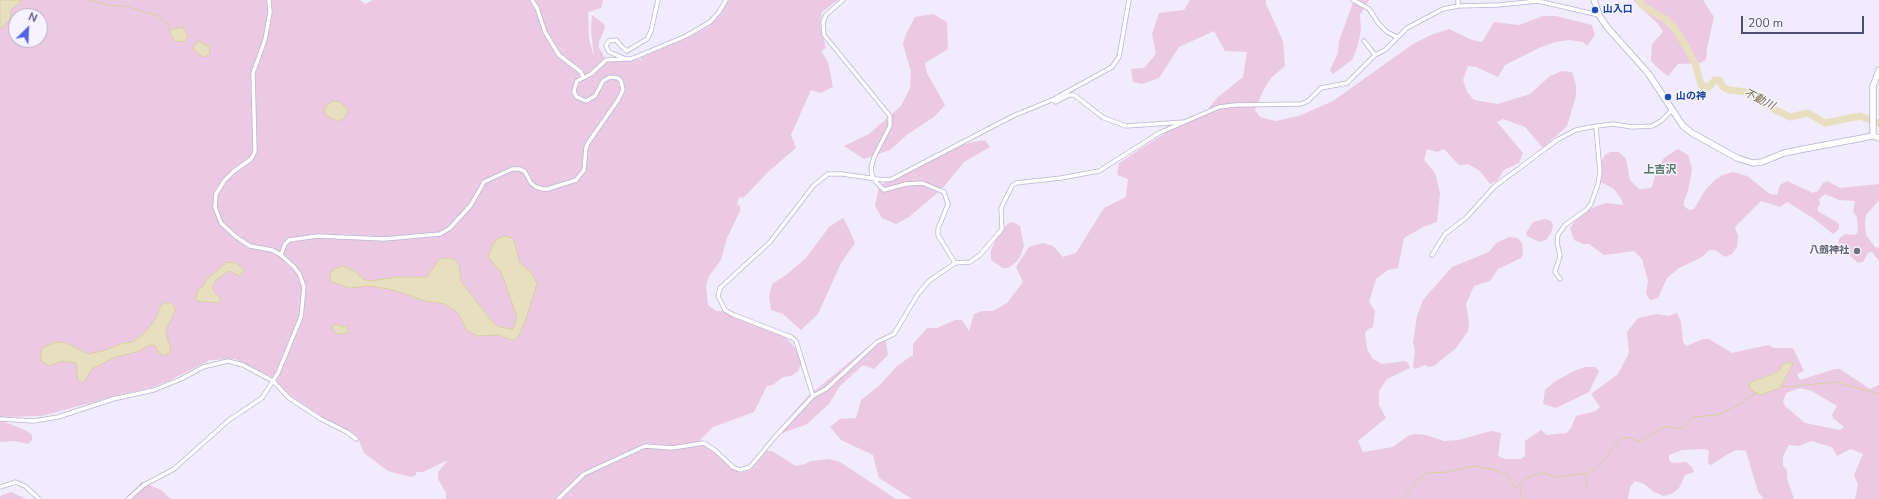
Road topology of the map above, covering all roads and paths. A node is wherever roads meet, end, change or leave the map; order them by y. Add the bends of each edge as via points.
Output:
1 (269, 0) edge
2 (532, 0) edge
3 (658, 0) edge
4 (726, 0) edge
5 (843, 0) edge
6 (1129, 0) edge
7 (1354, 0) edge
8 (1458, 0) edge
9 (1563, 0) edge
10 (1594, 0) edge
11 (1546, 1) edge
12 (1458, 6) junction
13 (1562, 6) junction
14 (1599, 15) junction
15 (1397, 37) junction
16 (1364, 41) dead end
17 (1375, 55) junction
18 (626, 59) junction
19 (1879, 70) edge
20 (583, 77) junction
21 (1054, 99) junction
22 (1672, 110) junction
23 (1187, 122) junction
24 (1596, 126) junction
25 (1876, 137) edge
26 (874, 179) junction
27 (280, 255) junction
28 (1432, 255) dead end
29 (955, 263) junction
30 (1560, 279) dead end
31 (273, 382) junction
32 (812, 396) junction
33 (0, 419) edge
34 (356, 439) dead end
35 (0, 487) edge
36 (39, 499) edge
37 (128, 499) edge
38 (558, 499) edge

1 - 27 street via 270,12 265,40 253,73 255,152 251,159 224,181 216,194 215,207 221,223 235,236 250,246 272,250
2 - 20 street via 545,32 559,55
3 - 18 street via 647,39 628,51 616,40 607,44 609,52
4 - 18 street via 714,17 700,29
5 - 26 street via 826,15 823,22 824,35 890,116 890,126 872,162
6 - 21 street via 1119,57 1115,64
7 - 15 street via 1369,9 1387,32
8 - 12 street
9 - 13 street
10 - 14 street
11 - 12 street
11 - 13 street
12 - 15 street via 1443,9 1413,24
13 - 14 street
14 - 22 street via 1648,73
15 - 17 street via 1386,50
16 - 17 street
17 - 23 street via 1347,83 1321,88 1308,101 1301,104 1218,107
18 - 20 street via 606,60 591,74
19 - 25 street via 1873,86 1873,130
20 - 27 street via 577,82 574,92 581,100 591,100 603,81 610,76 621,81 623,90 588,143 584,170 576,180 543,189 531,183 525,172 512,169 484,182 471,205 450,228 440,234 376,239 318,236 289,240
21 - 23 street via 1056,102 1068,94 1074,95 1104,118 1126,126
21 - 26 street via 1013,116 892,179
22 - 24 street via 1661,122 1652,126
22 - 25 street via 1683,126 1692,133 1737,158 1753,162 1804,149
23 - 29 street via 1160,133 1099,171 1016,183 1000,208 1002,229 980,255 970,262
24 - 28 street via 1576,130 1521,165 1494,187 1466,218 1445,234
24 - 30 street via 1600,172 1598,184 1591,204 1565,225 1558,235 1560,256 1555,272
26 - 29 street via 884,190 922,183 944,192 948,204 938,228 938,235
26 - 32 street via 836,173 828,174 819,180 770,242 720,288 718,296 725,310 796,341
27 - 31 street via 300,275 304,296 298,328
29 - 32 street via 926,284 894,334 876,342 826,389
31 - 33 street via 238,362 220,362 203,367 154,390 113,399 53,418 34,421
31 - 34 street via 289,398
31 - 37 street via 262,398 229,420 174,469 144,485
32 - 38 street via 747,469 733,467 704,443 672,448 645,446 584,474
35 - 36 street via 16,482 25,486

